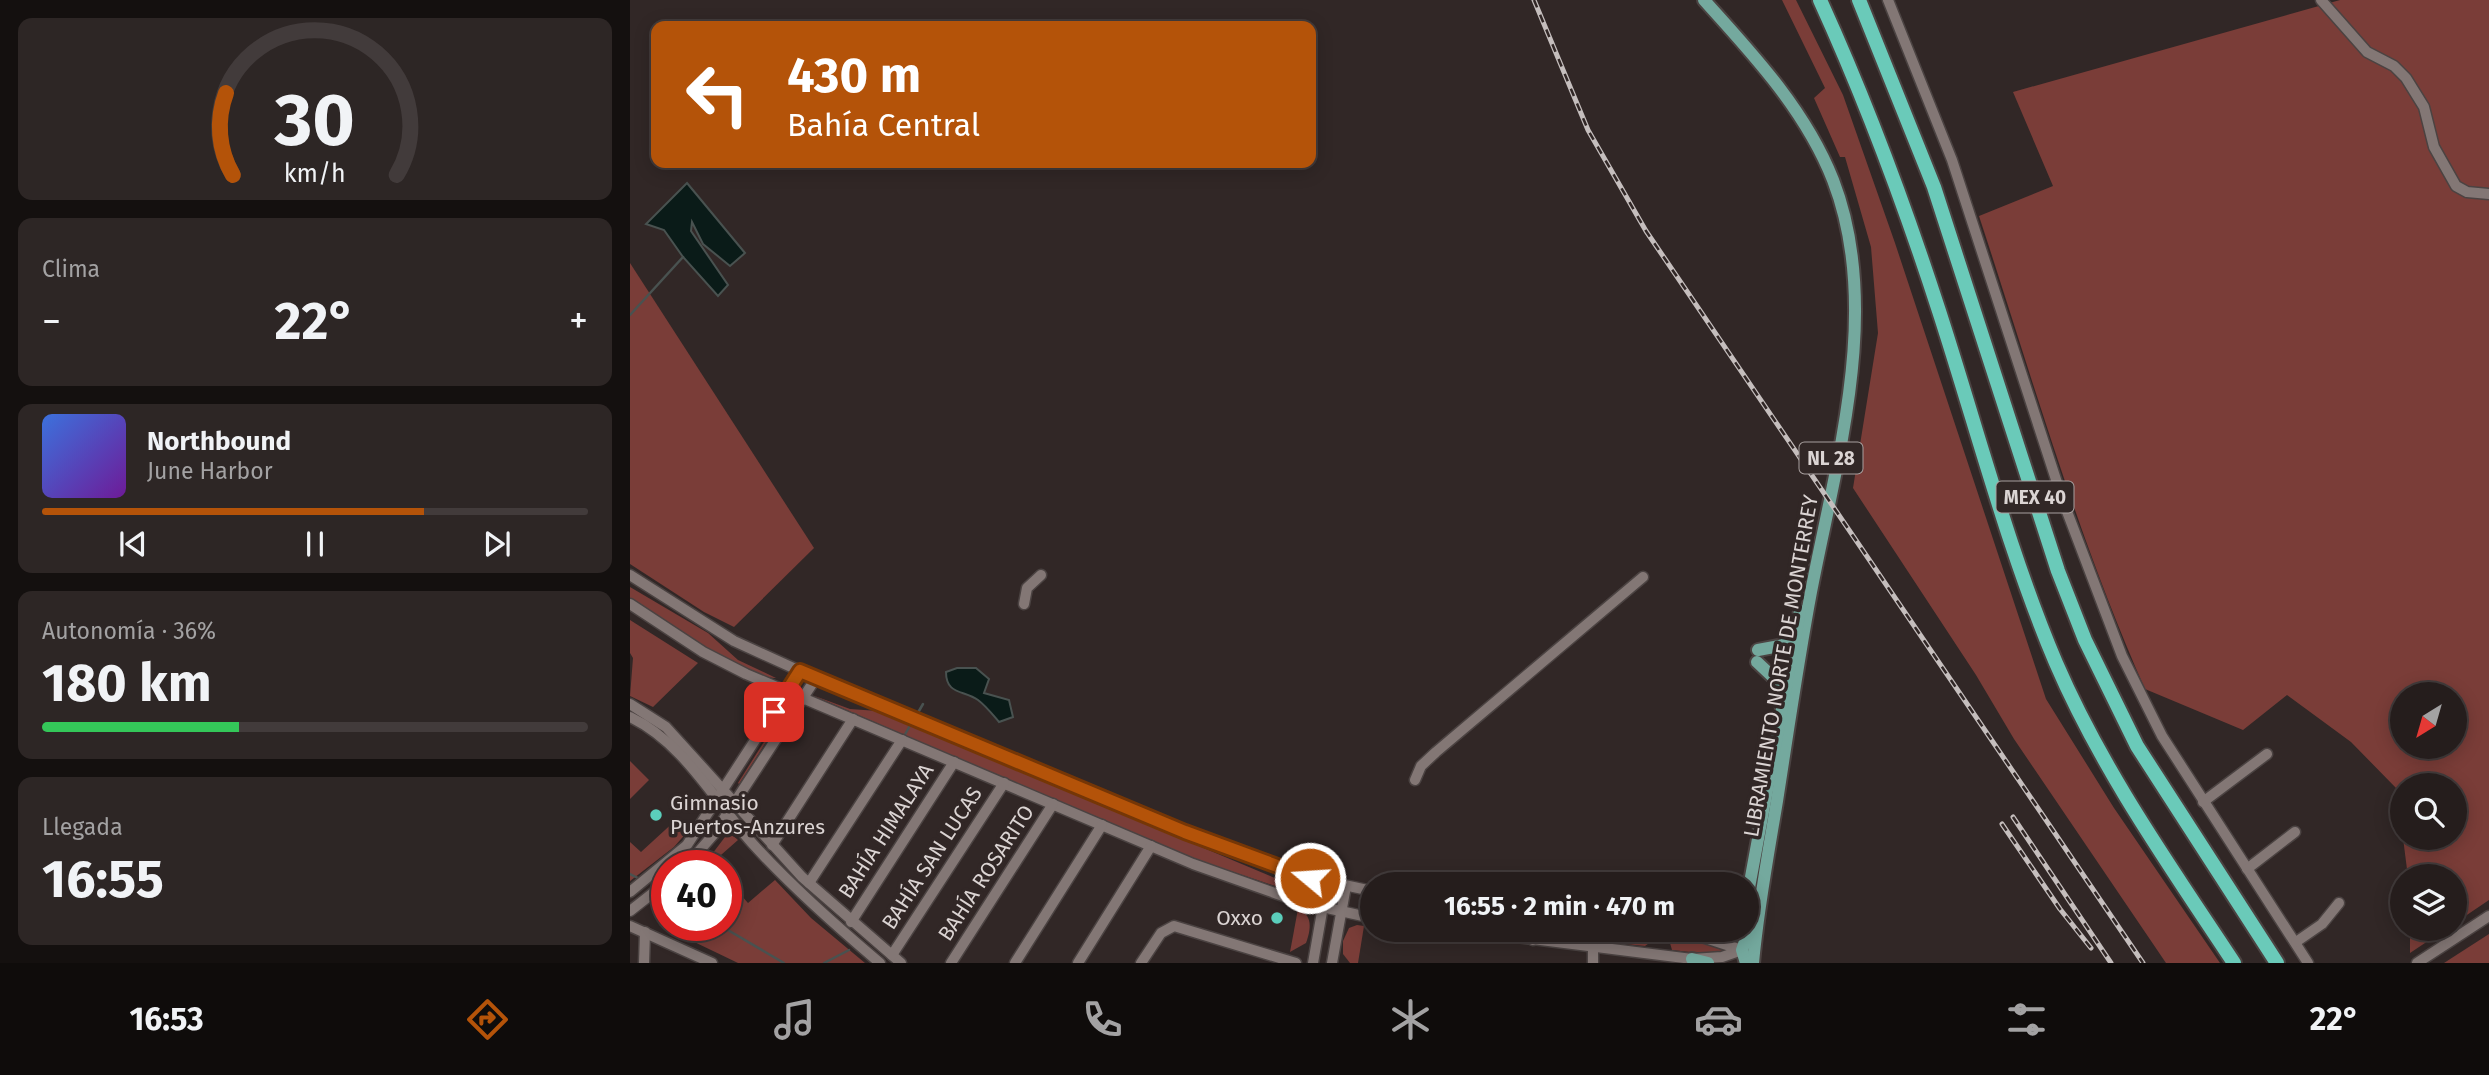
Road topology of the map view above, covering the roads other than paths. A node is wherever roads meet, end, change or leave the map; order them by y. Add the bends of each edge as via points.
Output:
1 (1704, 0) edge
2 (1820, 0) edge
3 (1859, 0) edge
4 (1888, 0) edge
5 (2322, 0) edge
6 (1827, 170) junction
7 (2489, 194) edge
8 (630, 575) edge
9 (1041, 575) dead end
10 (1643, 577) dead end
11 (630, 604) edge
12 (1024, 604) dead end
13 (1798, 620) junction
14 (800, 671) junction
15 (816, 678) junction
16 (787, 692) junction
17 (803, 698) junction
18 (630, 704) edge
19 (641, 709) junction
20 (1781, 710) junction
21 (632, 718) edge
22 (853, 719) junction
23 (902, 740) junction
24 (2267, 754) dead end
25 (954, 762) junction
26 (1415, 780) dead end
27 (1004, 783) junction
28 (723, 792) junction
29 (716, 802) junction
30 (2203, 802) junction
31 (734, 804) junction
32 (1053, 804) junction
33 (727, 815) junction
34 (1102, 825) junction
35 (2295, 832) dead end
36 (772, 845) junction
37 (1151, 846) junction
38 (1769, 848) junction
39 (683, 850) edge
40 (699, 850) edge
41 (2247, 869) junction
42 (1751, 872) edge
43 (805, 880) junction
44 (651, 883) edge
45 (1327, 883) junction
46 (793, 886) junction
47 (1346, 886) junction
48 (1360, 889) edge
49 (651, 891) edge
50 (631, 892) edge
51 (2339, 903) dead end
52 (1323, 907) junction
53 (630, 911) edge
54 (1342, 912) junction
55 (1360, 916) edge
56 (2489, 916) edge
57 (851, 922) junction
58 (630, 926) edge
59 (645, 932) junction
60 (1573, 942) edge
61 (1710, 942) edge
62 (2295, 942) junction
63 (1593, 946) junction
64 (892, 955) junction
65 (1692, 959) junction
66 (1743, 959) edge
67 (700, 960) edge
68 (1275, 961) edge
69 (643, 963) edge
70 (712, 963) edge
71 (880, 963) edge
72 (901, 963) edge
73 (951, 963) edge
74 (1015, 963) edge
75 (1078, 963) edge
76 (1141, 963) edge
77 (1296, 963) edge
78 (1313, 963) edge
79 (1332, 963) edge
80 (1593, 963) edge
81 (1708, 963) edge
82 (1753, 963) edge
83 (2234, 963) edge
84 (2277, 963) edge
85 (2308, 963) edge
86 (2417, 963) edge

1 - 6 main road, LIBRAMIENTO NORTE DE MONTERREY / NL 28 via 1779,88
2 - 83 highway, MEX 40 via 1902,204 2057,665 2122,791
3 - 84 highway, MEX 40 via 1942,210 2058,571 2085,640 2137,746
4 - 30 street via 1952,160 2063,501 2122,656 2162,736
5 - 7 street via 2367,52 2389,62 2406,78 2424,107 2434,147 2456,186
6 - 13 main road, LIBRAMIENTO NORTE DE MONTERREY / NL 28 via 1849,269 1849,353
6 - 38 main road, LIBRAMIENTO NORTE DE MONTERREY / NL 28 via 1850,246 1856,292 1855,349
8 - 14 street via 734,641
9 - 12 street via 1027,588
10 - 26 street via 1436,752 1421,766
11 - 16 street via 703,652
13 - 20 main road, LIBRAMIENTO NORTE DE MONTERREY / NL 28
13 - 20 main road via 1791,640 1758,656 1775,679
14 - 15 street
14 - 16 street
15 - 17 street
15 - 45 street via 1259,861
16 - 17 street
16 - 28 street
17 - 22 street
17 - 31 street
18 - 19 street
19 - 21 street
19 - 28 street via 682,742
20 - 42 main road, LIBRAMIENTO NORTE DE MONTERREY / NL 28
21 - 29 street via 673,748
22 - 23 street
22 - 36 street
23 - 25 street
23 - 43 street
24 - 30 street
25 - 27 street
25 - 57 street, BAHÍA HIMALAYA
27 - 32 street
27 - 64 street, BAHÍA SAN LUCAS
28 - 29 street
28 - 31 street
29 - 33 street
29 - 39 street
30 - 41 street
31 - 33 street
31 - 36 street
32 - 34 street
32 - 73 street, BAHÍA ROSARITO
33 - 40 street
33 - 46 street
34 - 37 street
34 - 74 street
35 - 41 street
36 - 43 street
37 - 52 street via 1244,884
37 - 75 street
38 - 66 main road via 1760,871
38 - 82 main road, LIBRAMIENTO NORTE DE MONTERREY / NL 28
41 - 62 street
43 - 46 street
43 - 57 street
44 - 50 street
45 - 47 street
45 - 52 street
46 - 71 street
47 - 48 street
47 - 54 street
49 - 53 street
51 - 62 street via 2322,924
52 - 54 street
52 - 78 street
54 - 55 street
54 - 79 street
56 - 86 street
57 - 64 street
58 - 59 street
59 - 67 street
59 - 69 street
60 - 63 street
61 - 66 street
62 - 85 street
63 - 65 street
63 - 80 street
64 - 72 street
65 - 66 street
65 - 81 main road
67 - 70 street
68 - 76 street via 1174,926 1161,933
68 - 77 street

